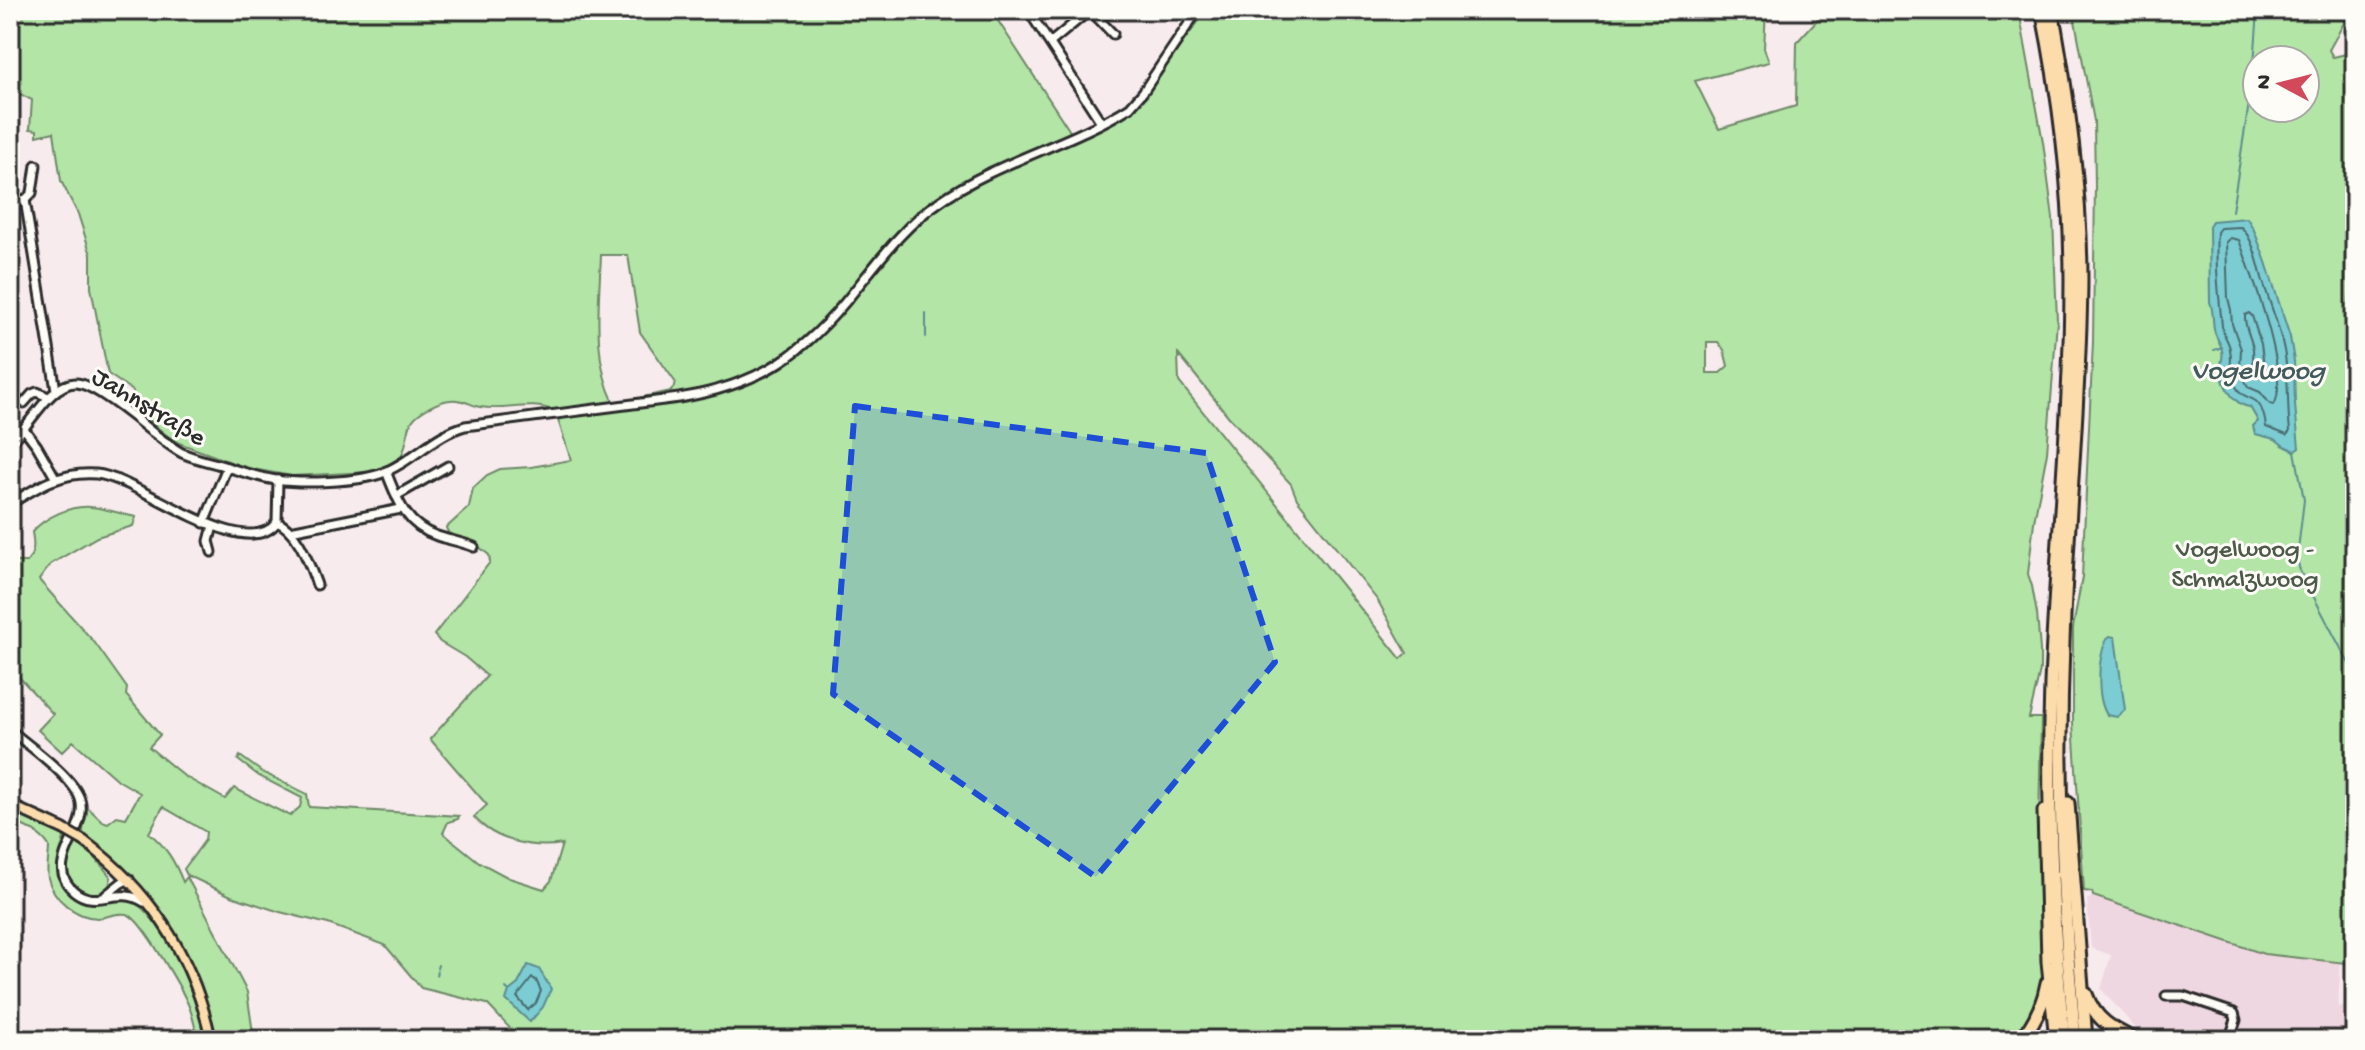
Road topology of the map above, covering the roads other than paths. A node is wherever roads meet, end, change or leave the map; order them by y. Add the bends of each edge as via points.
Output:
1 (1028, 10) edge
2 (1198, 10) edge
3 (2042, 10) edge
4 (2052, 10) edge
5 (1113, 34) dead end
6 (1050, 43) junction
7 (2065, 118) junction
8 (1101, 122) junction
9 (2067, 133) junction
10 (36, 165) dead end
11 (10, 199) edge
12 (25, 200) junction
13 (56, 390) junction
14 (48, 397) junction
15 (24, 403) dead end
16 (25, 430) junction
17 (10, 443) edge
18 (448, 466) dead end
19 (227, 467) junction
20 (386, 471) junction
21 (56, 479) junction
22 (278, 480) junction
23 (396, 496) junction
24 (10, 504) edge
25 (401, 509) junction
26 (277, 522) junction
27 (204, 523) junction
28 (213, 526) junction
29 (290, 531) junction
30 (474, 547) dead end
31 (212, 552) dead end
32 (317, 585) dead end
33 (10, 730) edge
34 (2051, 743) junction
35 (2062, 763) junction
36 (10, 805) edge
37 (111, 863) junction
38 (129, 879) junction
39 (115, 892) junction
40 (153, 908) junction
41 (2048, 962) junction
42 (2081, 980) junction
43 (2166, 996) dead end
44 (211, 1040) edge
45 (2020, 1040) edge
46 (2056, 1040) edge
47 (2064, 1040) edge
48 (2075, 1040) edge
49 (2086, 1040) edge
50 (2136, 1040) edge
51 (2229, 1040) edge

1 - 6 street
2 - 8 street, Jahnstraße via 1139,98
3 - 7 highway
4 - 7 highway
5 - 6 street via 1090,10
6 - 8 street
7 - 9 highway
8 - 20 street, Jahnstraße via 935,205 888,249 827,324 781,363 755,376 694,396 460,427
9 - 34 highway via 2070,348
9 - 35 highway via 2079,208 2081,279
10 - 12 street via 32,193
11 - 12 street
12 - 13 street
13 - 14 street, Jahnstraße
13 - 19 street, Jahnstraße via 86,385 179,451
14 - 15 street via 37,392
14 - 16 street, Jahnstraße
16 - 17 street, Jahnstraße
16 - 21 street
18 - 23 street
19 - 22 street, Jahnstraße
19 - 27 street
20 - 22 street, Jahnstraße via 333,480
20 - 23 street
21 - 24 street
21 - 27 street via 88,473 109,476
22 - 26 street
23 - 25 street
25 - 29 street
25 - 30 street via 425,531
26 - 28 street via 249,535
26 - 29 street
27 - 28 street
28 - 31 street
29 - 32 street
33 - 39 street via 80,799 82,815 64,856 66,883 83,897
34 - 41 highway via 2043,830
34 - 47 highway
35 - 42 highway via 2074,852
35 - 48 highway
36 - 37 main road, bridge via 84,841
37 - 38 main road
37 - 39 street
38 - 39 street
38 - 40 main road
39 - 40 street
40 - 44 main road via 185,959
41 - 45 highway via 2041,1008
41 - 46 highway
42 - 49 highway
42 - 50 highway via 2098,1017
43 - 51 street via 2183,996 2234,1013

